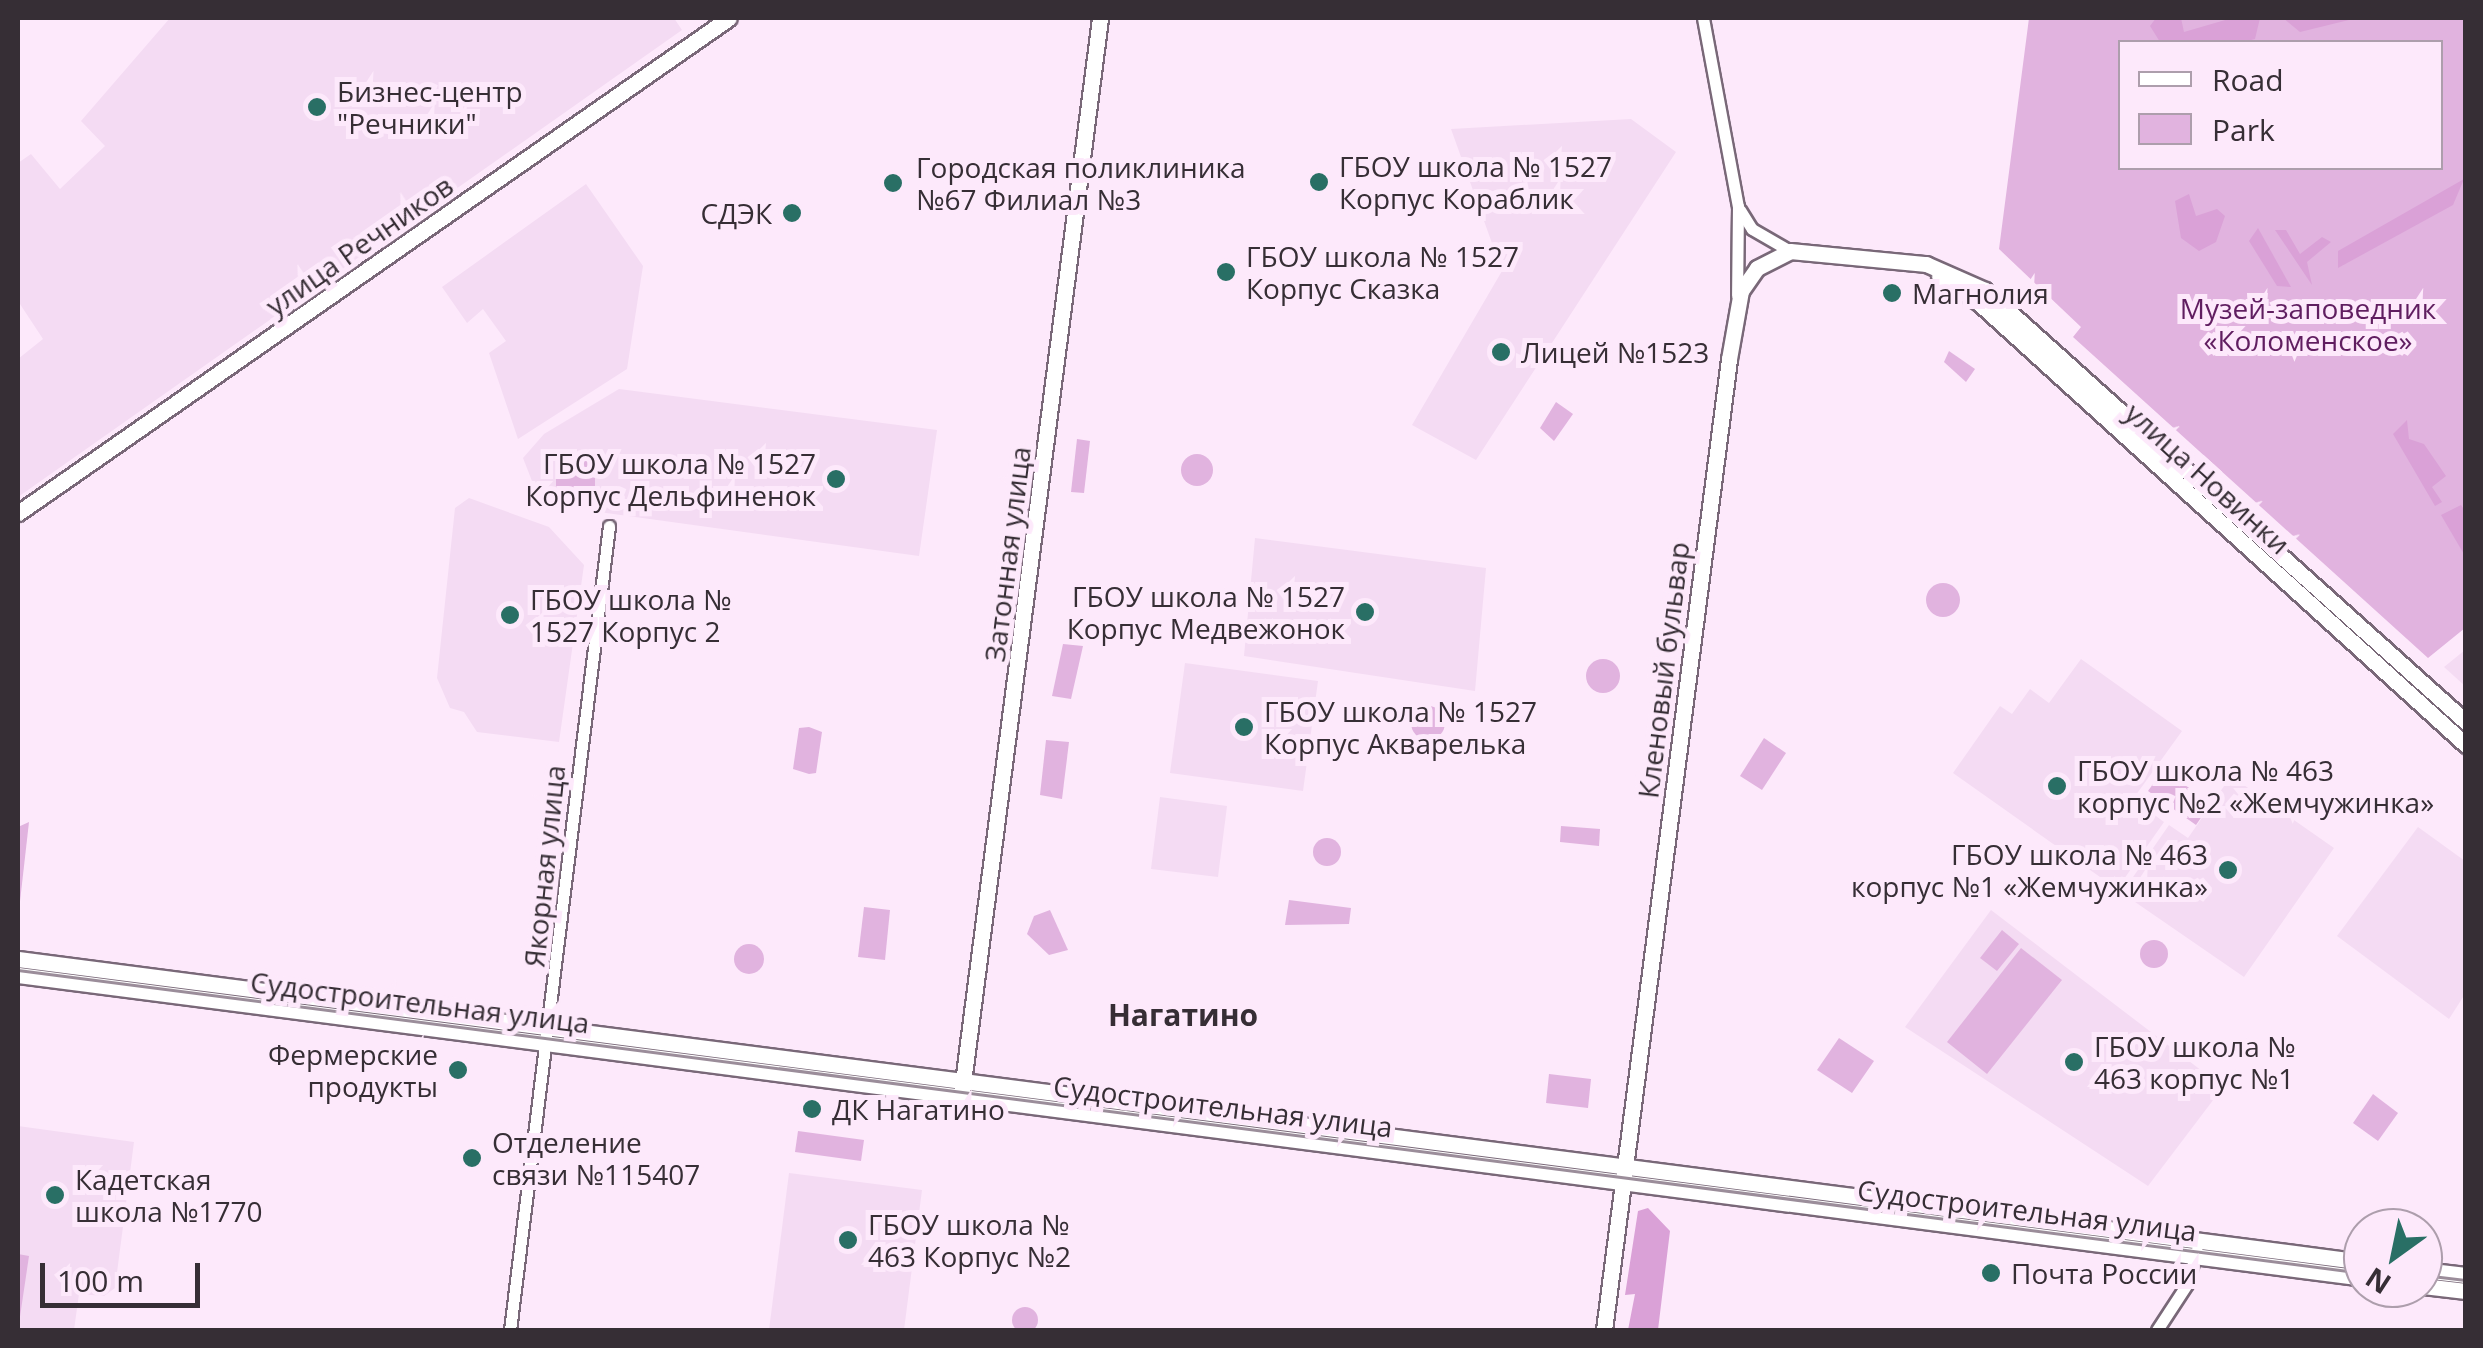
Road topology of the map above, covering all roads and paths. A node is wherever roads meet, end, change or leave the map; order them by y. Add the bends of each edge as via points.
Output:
1 (729, 18) edge
2 (1100, 18) edge
3 (1703, 18) edge
4 (1738, 206) junction
5 (1790, 251) junction
6 (1906, 264) junction
7 (1736, 310) junction
8 (2052, 347) junction
9 (2040, 360) junction
10 (18, 513) edge
11 (609, 526) dead end
12 (2466, 722) edge
13 (2466, 745) edge
14 (18, 959) edge
15 (18, 975) edge
16 (551, 1036) junction
17 (962, 1089) junction
18 (1622, 1174) junction
19 (2197, 1248) junction
20 (2343, 1260) edge
21 (2343, 1274) edge
22 (510, 1330) edge
23 (1604, 1330) edge
24 (2157, 1330) edge

1 - 10 street, улица Речников
2 - 17 street, Затонная улица
3 - 4 street, Кленовый бульвар
4 - 5 street, улица Новинки via 1752,229
4 - 7 street, Кленовый бульвар
5 - 6 street, улица Новинки
5 - 7 street via 1757,268
6 - 8 street, улица Новинки via 1944,268 1968,280
6 - 9 street, улица Новинки via 1965,292
7 - 18 street, Кленовый бульвар
8 - 9 street via 2041,346
8 - 12 street, улица Новинки
9 - 13 street, улица Новинки
11 - 16 street, Якорная улица
14 - 16 street, Судостроительная улица
15 - 16 street, Судостроительная улица
16 - 17 street, Судостроительная улица
16 - 22 street, Якорная улица
17 - 18 street, Судостроительная улица
18 - 19 street, Судостроительная улица
18 - 23 street, Кленовый бульвар
19 - 20 street, Судостроительная улица
19 - 21 street, Судостроительная улица
19 - 24 street via 2187,1284

